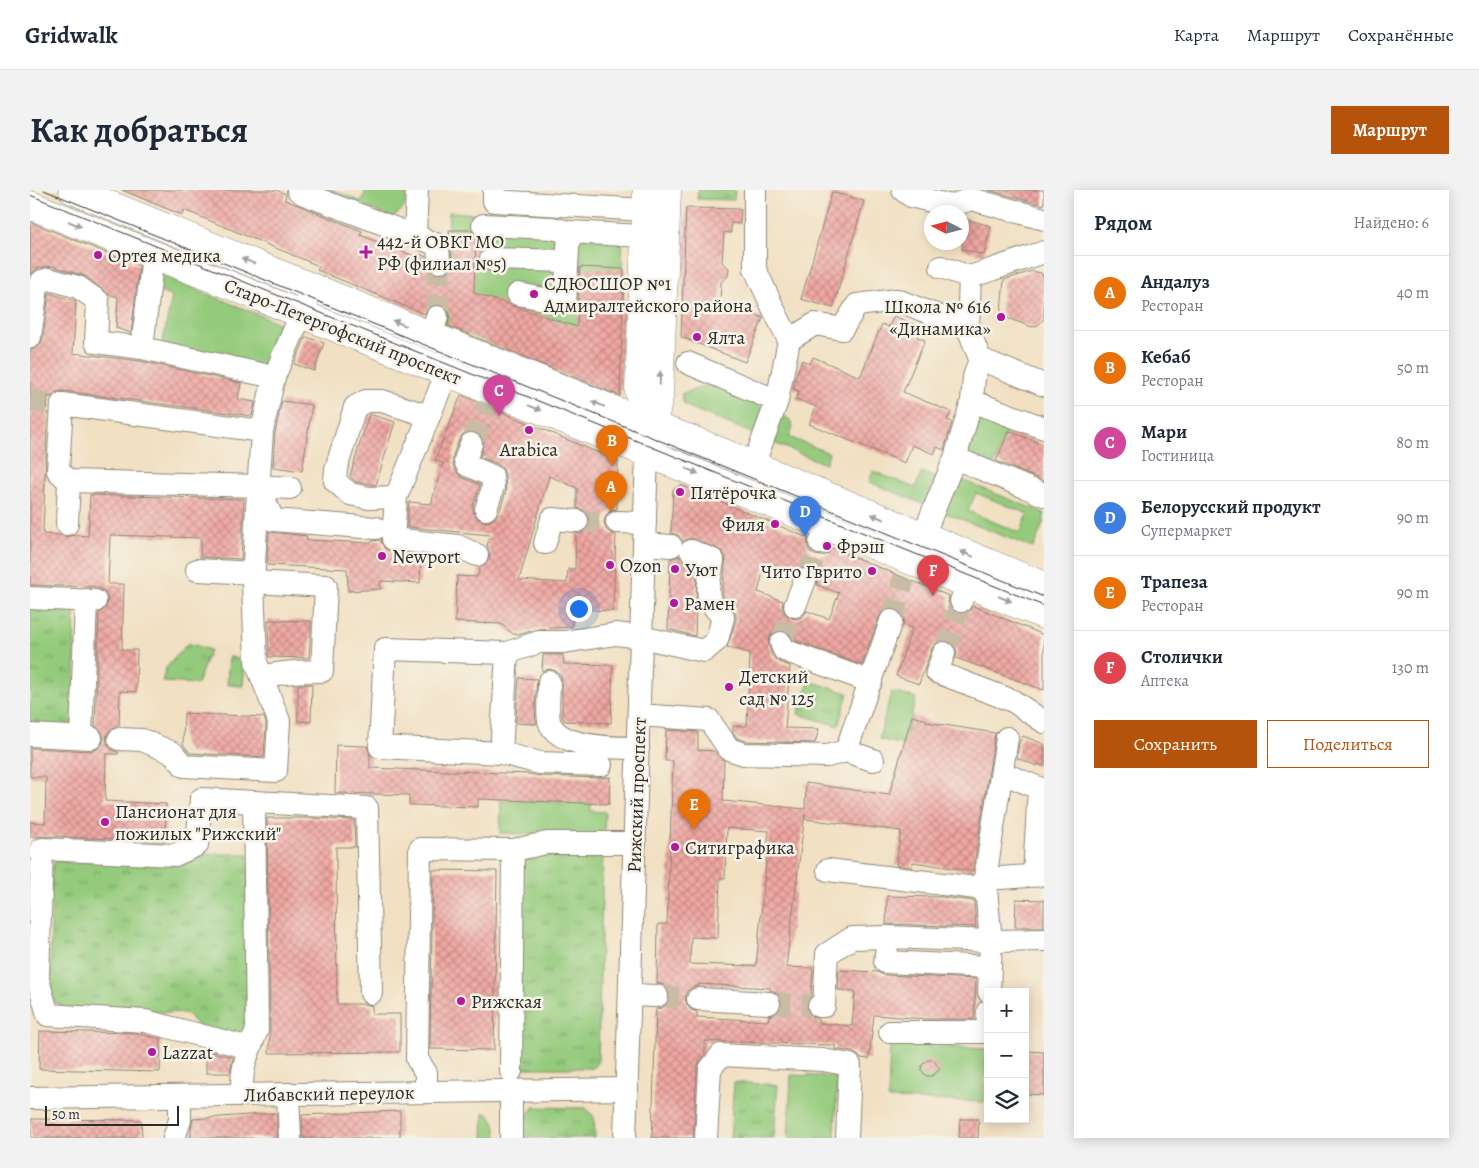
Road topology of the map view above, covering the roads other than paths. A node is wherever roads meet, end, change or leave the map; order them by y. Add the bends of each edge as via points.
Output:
1 (73, 190) edge
2 (298, 190) edge
3 (417, 190) edge
4 (494, 190) edge
5 (754, 190) edge
6 (903, 190) edge
7 (30, 206) edge
8 (656, 213) edge
9 (1044, 219) edge
10 (483, 225) dead end
11 (568, 232) junction
12 (415, 236) junction
13 (1044, 252) edge
14 (155, 256) junction
15 (491, 259) dead end
16 (567, 261) junction
17 (439, 262) tunnel mouth
18 (941, 267) dead end
19 (970, 277) junction
20 (312, 287) junction
21 (518, 294) dead end
22 (301, 314) junction
23 (968, 328) junction
24 (30, 336) edge
25 (789, 340) junction
26 (142, 348) junction
27 (980, 359) junction
28 (688, 363) dead end
29 (447, 372) junction
30 (274, 377) junction
31 (1044, 385) edge
32 (778, 401) junction
33 (972, 401) junction
34 (429, 416) junction
35 (648, 424) junction
36 (1044, 428) edge
37 (262, 431) junction
38 (471, 444) tunnel mouth
39 (647, 453) junction
40 (955, 458) junction
41 (753, 466) junction
42 (69, 481) junction
43 (258, 486) junction
44 (290, 488) dead end
45 (1044, 495) edge
46 (396, 497) junction
47 (486, 509) dead end
48 (577, 521) tunnel mouth
49 (616, 522) tunnel mouth
50 (68, 524) dead end
51 (376, 528) dead end
52 (645, 533) junction
53 (923, 536) junction
54 (545, 543) dead end
55 (477, 555) dead end
56 (197, 570) dead end
57 (253, 578) junction
58 (805, 580) tunnel mouth
59 (1044, 586) edge
60 (30, 598) edge
61 (795, 606) tunnel mouth
62 (1044, 615) edge
63 (891, 621) tunnel mouth
64 (641, 637) junction
65 (781, 643) dead end
66 (507, 653) junction
67 (944, 653) tunnel mouth
68 (262, 677) junction
69 (549, 682) dead end
70 (871, 682) junction
71 (639, 715) junction
72 (1044, 722) edge
73 (30, 735) edge
74 (1007, 738) dead end
75 (118, 739) dead end
76 (638, 748) junction
77 (846, 751) junction
78 (501, 754) junction
79 (873, 760) dead end
80 (601, 765) dead end
81 (1002, 772) junction
82 (254, 802) junction
83 (635, 843) junction
84 (512, 850) junction
85 (828, 870) dead end
86 (1039, 875) edge
87 (985, 879) junction
88 (888, 937) junction
89 (1044, 940) edge
90 (991, 941) junction
91 (990, 967) junction
92 (989, 988) edge
93 (371, 993) dead end
94 (630, 995) junction
95 (657, 996) tunnel mouth
96 (698, 999) tunnel mouth
97 (769, 1003) tunnel mouth
98 (819, 1006) dead end
99 (890, 1032) dead end
100 (984, 1032) edge
101 (250, 1048) junction
102 (511, 1080) junction
103 (627, 1089) junction
104 (426, 1092) junction
105 (288, 1094) junction
106 (242, 1095) junction
107 (180, 1096) junction
108 (30, 1098) edge
109 (174, 1138) edge
110 (290, 1138) edge
111 (511, 1138) edge
112 (625, 1138) edge
113 (706, 1138) edge
114 (847, 1138) edge

20 -> 1 main road, Старо-Петергофский проспект
2 - 12 street
3 - 12 street
4 - 8 street via 494,201
5 - 25 street via 755,269
6 - 9 street via 911,196 951,206 971,199
7 -> 14 main road, Старо-Петергофский проспект
8 - 11 street
8 - 35 main road, Рижский проспект via 659,398
10 - 11 street via 552,228
11 - 16 street
12 - 17 street via 438,245
13 - 19 street
14 - 22 main road, Старо-Петергофский проспект
14 - 26 street
15 - 16 street
16 - 21 street via 565,303
18 - 19 street
19 - 23 street
20 - 22 street
35 -> 20 main road, Старо-Петергофский проспект via 434,326
22 - 29 main road, Старо-Петергофский проспект
22 - 30 street
23 - 25 street via 897,300 857,305 842,329 815,324
23 - 27 street
24 - 26 street via 37,286 49,279 78,287 98,301 96,342
25 - 32 street
26 - 30 street
27 - 31 street
27 - 33 street via 974,377
28 - 32 street
29 - 34 street
29 -> 39 main road, Старо-Петергофский проспект
30 - 37 street
32 - 41 street
33 - 36 street
33 - 40 street
34 - 46 street
34 - 46 street via 382,401 366,401 355,407 335,481 350,494 369,498
35 - 39 main road, Рижский проспект
35 - 41 main road, Старо-Петергофский проспект
37 - 42 street via 54,404 58,471
37 - 43 street
38 - 47 street via 465,460 467,464 492,476 493,487
39 - 52 street, Рижский проспект
39 -> 62 main road, Старо-Петергофский проспект via 823,535 965,592
40 - 45 street
40 - 53 street
53 -> 41 main road, Старо-Петергофский проспект
42 - 43 street
42 - 50 street
43 - 44 street
43 - 51 street via 273,520
43 - 57 street
46 - 55 street via 393,539 458,546
48 - 54 street via 552,519
49 - 52 street
52 - 64 street, Рижский проспект
52 - 64 street via 713,560 708,595 713,608 723,617 717,640 704,651
59 -> 53 main road, Старо-Петергофский проспект
56 - 57 street
57 - 68 street via 256,662
57 - 68 street via 326,586 322,671 298,670
58 - 61 street
60 - 73 street via 91,601 86,738
63 - 70 street
64 - 66 street via 616,634 564,642 539,642
64 - 71 street, Рижский проспект
65 - 70 street via 784,650
66 - 78 street
66 - 78 street via 385,649 380,747
67 - 72 street via 937,672 1013,701
68 - 75 street via 279,721 276,771 184,766 173,753 142,740
69 - 76 street via 549,722 560,735 583,744
70 - 77 street
71 - 76 street, Рижский проспект
71 - 77 street via 709,720 729,749 744,754 827,756
74 - 81 street
76 - 83 street, Рижский проспект
77 - 79 street
78 - 80 street via 540,763
81 - 86 street via 1039,788
81 - 87 street
82 - 93 street via 368,808
82 - 101 street via 257,1030
82 - 101 street via 201,799 197,845 176,855 42,849 36,921 38,980 48,1015 145,1021
83 - 84 street via 547,843
83 - 94 street, Рижский проспект
84 - 102 street
84 - 104 street via 420,850 417,1059 426,1073
85 - 87 street via 976,888
86 - 87 street
87 - 90 street
88 - 90 street
88 - 91 street via 886,962
88 - 98 street via 852,938 827,954 824,1006
89 - 90 street
90 - 91 street
91 - 92 street
94 - 95 street
94 - 103 street, Рижский проспект
96 - 97 street
99 - 100 street
101 - 106 street via 242,1072
102 - 103 street, Либавский переулок
102 - 104 street, Либавский переулок
102 - 111 street
103 - 112 street, Рижский проспект
104 - 105 street, Либавский переулок
105 - 106 street, Либавский переулок
105 - 110 street
106 - 107 street, Либавский переулок
107 - 108 street, Либавский переулок
107 - 109 street via 180,1120
113 - 114 street via 710,1069 721,1055 850,1064

